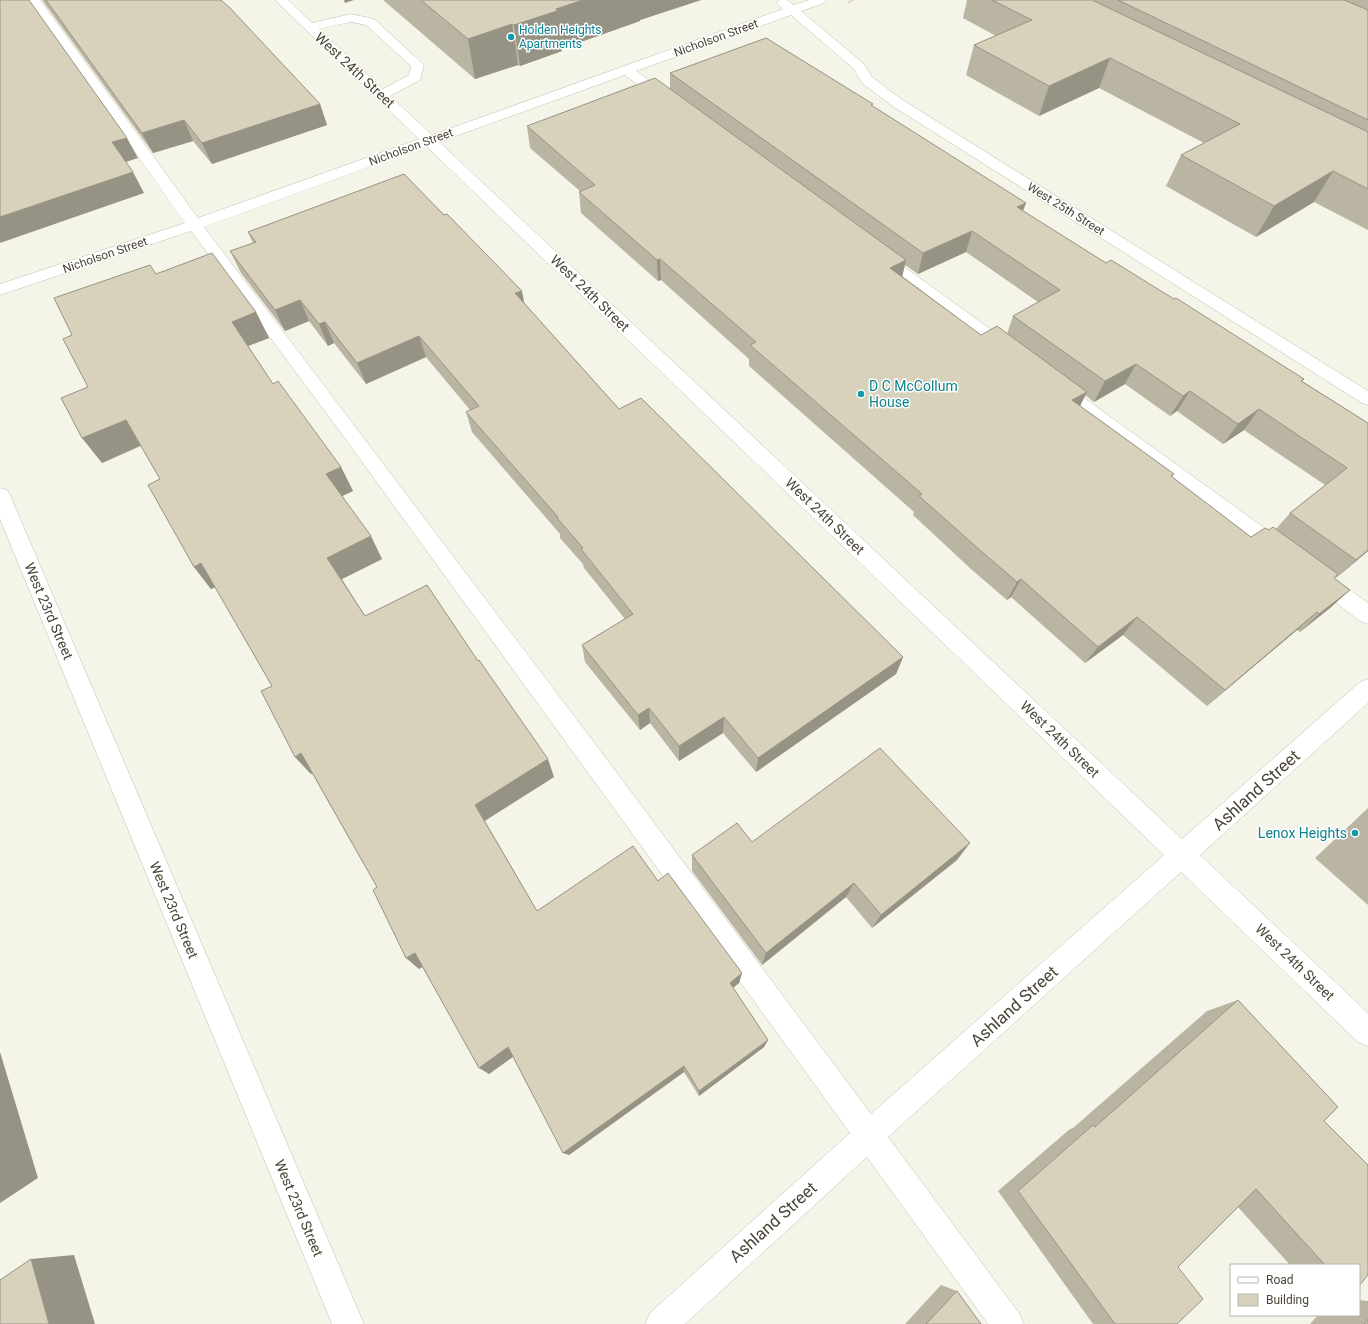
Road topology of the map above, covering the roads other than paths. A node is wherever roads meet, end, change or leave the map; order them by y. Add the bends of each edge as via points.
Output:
1 (34, 0) edge
2 (281, 0) edge
3 (778, 0) edge
4 (820, 0) edge
5 (793, 10) junction
6 (310, 27) junction
7 (627, 70) junction
8 (381, 95) junction
9 (682, 111) edge
10 (430, 141) junction
11 (194, 225) junction
12 (868, 248) edge
13 (0, 290) edge
14 (1022, 361) edge
15 (1041, 375) edge
16 (1368, 399) edge
17 (0, 495) edge
18 (1368, 615) edge
19 (1368, 689) edge
20 (1183, 856) junction
21 (1368, 1032) edge
22 (869, 1134) junction
23 (348, 1324) edge
24 (661, 1324) edge
25 (1008, 1324) edge

1 - 11 street
2 - 6 street, West 24th Street
3 - 5 street, West 25th Street
4 - 5 street, Nicholson Street
5 - 7 street, Nicholson Street
5 - 16 street, West 25th Street via 859,67 867,80 896,102
6 - 8 street, West 24th Street
6 - 8 street via 351,18 370,22 418,65 415,77
7 - 9 street
7 - 10 street, Nicholson Street
8 - 10 street, West 24th Street
10 - 11 street, Nicholson Street
10 - 20 street, West 24th Street
11 - 13 street, Nicholson Street
11 - 22 street via 352,434
12 - 14 street
15 - 18 street
17 - 23 street, West 23rd Street
19 - 20 street, Ashland Street
20 - 21 street, West 24th Street
20 - 22 street, Ashland Street
22 - 24 street, Ashland Street
22 - 25 street

